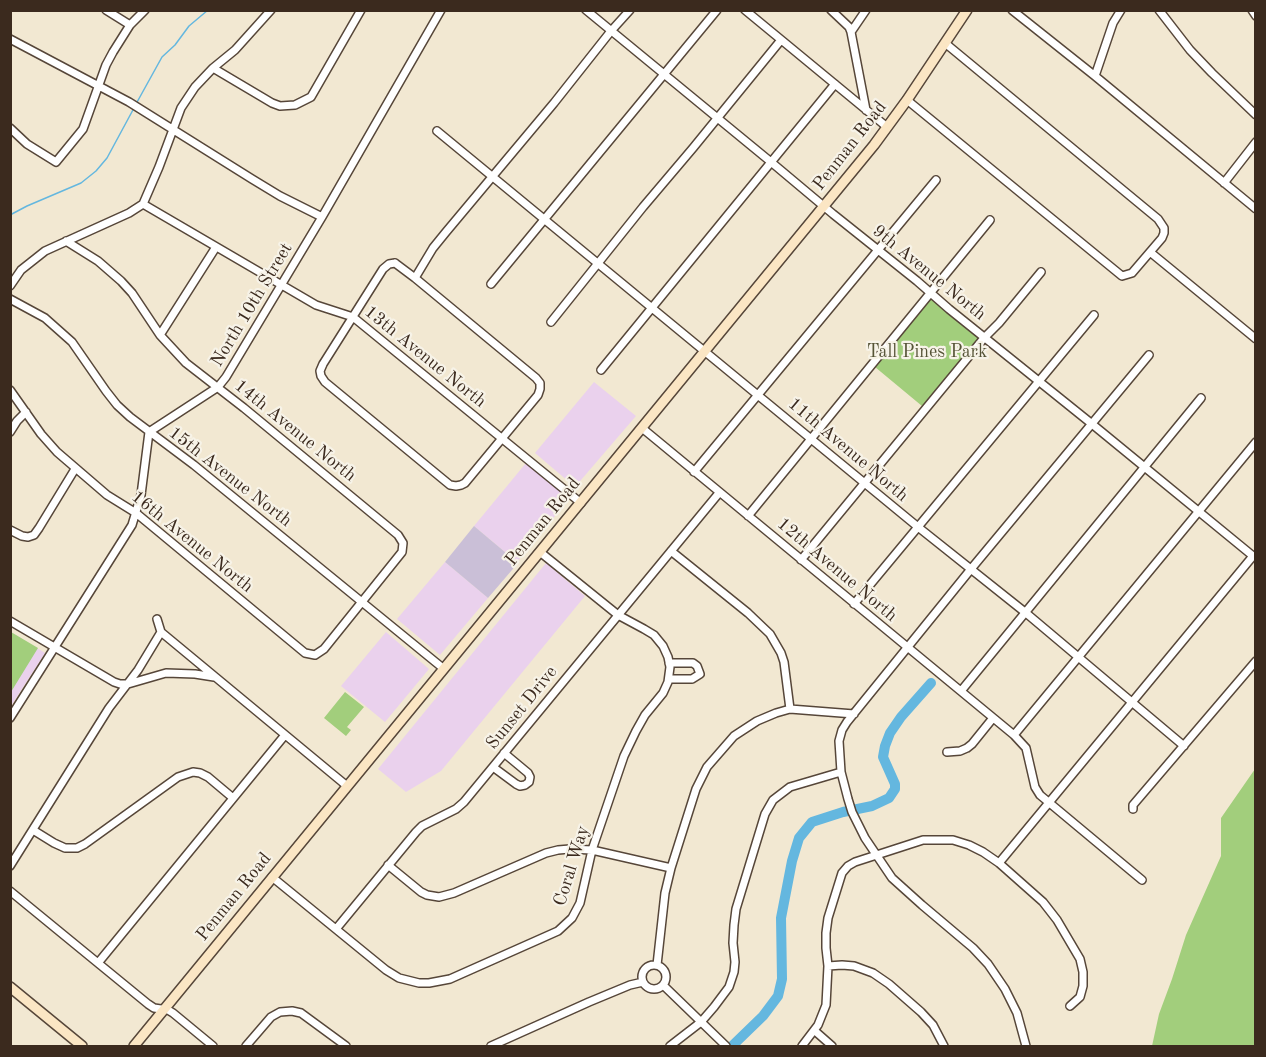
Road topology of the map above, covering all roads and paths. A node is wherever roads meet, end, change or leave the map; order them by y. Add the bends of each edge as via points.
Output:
1 (106, 10) edge
2 (145, 10) edge
3 (271, 10) edge
4 (361, 10) edge
5 (441, 10) edge
6 (586, 10) edge
7 (630, 10) edge
8 (717, 10) edge
9 (745, 10) edge
10 (831, 10) edge
11 (866, 10) edge
12 (968, 10) edge
13 (1012, 10) edge
14 (1120, 10) edge
15 (1159, 10) edge
16 (1252, 10) edge
17 (1256, 16) edge
18 (130, 25) junction
19 (611, 31) junction
20 (851, 32) junction
21 (10, 39) edge
22 (781, 40) junction
23 (945, 43) junction
24 (213, 69) junction
25 (664, 74) junction
26 (1095, 76) junction
27 (835, 84) junction
28 (99, 85) junction
29 (907, 100) junction
30 (866, 110) junction
31 (1256, 115) edge
32 (718, 118) junction
33 (887, 127) junction
34 (174, 129) junction
35 (13, 130) edge
36 (437, 131) dead end
37 (10, 140) edge
38 (1256, 142) edge
39 (771, 162) junction
40 (493, 177) junction
41 (936, 180) dead end
42 (1224, 183) junction
43 (143, 204) junction
44 (824, 206) junction
45 (1256, 209) edge
46 (322, 218) junction
47 (990, 220) dead end
48 (545, 221) junction
49 (66, 241) junction
50 (216, 247) junction
51 (878, 250) junction
52 (1150, 252) junction
53 (599, 263) junction
54 (1041, 272) dead end
55 (415, 278) junction
56 (491, 284) dead end
57 (282, 285) junction
58 (10, 286) edge
59 (932, 293) junction
60 (10, 299) edge
61 (652, 308) junction
62 (1094, 315) dead end
63 (353, 316) junction
64 (551, 322) dead end
65 (160, 334) junction
66 (984, 338) junction
67 (1256, 339) edge
68 (705, 352) junction
69 (1149, 356) dead end
70 (601, 370) dead end
71 (1038, 381) junction
72 (218, 387) junction
73 (10, 390) edge
74 (758, 395) junction
75 (1201, 398) dead end
76 (26, 412) junction
77 (1092, 424) junction
78 (642, 428) junction
79 (10, 432) edge
80 (149, 432) junction
81 (502, 438) junction
82 (812, 439) junction
83 (1256, 442) edge
84 (1146, 467) junction
85 (75, 469) junction
86 (694, 472) junction
87 (865, 482) junction
88 (719, 492) junction
89 (580, 503) junction
90 (1199, 511) junction
91 (136, 513) junction
92 (748, 516) junction
93 (918, 527) junction
94 (10, 530) edge
95 (671, 551) junction
96 (540, 552) junction
97 (801, 560) junction
98 (971, 569) junction
99 (362, 602) junction
100 (854, 604) junction
101 (1026, 613) junction
102 (618, 615) junction
103 (157, 619) dead end
104 (10, 621) edge
105 (161, 632) junction
106 (56, 647) junction
107 (908, 648) junction
108 (1078, 657) junction
109 (1256, 660) edge
110 (669, 663) junction
111 (444, 669) junction
112 (216, 678) junction
113 (669, 679) junction
114 (128, 684) junction
115 (961, 691) junction
116 (1131, 703) junction
117 (790, 709) junction
118 (854, 714) junction
119 (10, 718) edge
120 (993, 718) junction
121 (285, 735) junction
122 (1014, 735) junction
123 (1184, 746) junction
124 (947, 752) dead end
125 (504, 753) junction
126 (494, 767) junction
127 (841, 772) junction
128 (347, 786) junction
129 (233, 798) junction
130 (1049, 803) junction
131 (1133, 809) dead end
132 (33, 830) junction
133 (592, 850) junction
134 (875, 855) junction
135 (999, 863) junction
136 (388, 865) junction
137 (10, 866) edge
138 (670, 868) junction
139 (272, 877) junction
140 (1142, 880) dead end
141 (10, 891) edge
142 (336, 928) junction
143 (98, 963) junction
144 (657, 965) junction
145 (828, 966) junction
146 (643, 982) junction
147 (663, 985) junction
148 (10, 987) edge
149 (1070, 1006) dead end
150 (164, 1010) junction
151 (700, 1022) junction
152 (815, 1031) junction
153 (82, 1047) edge
154 (134, 1047) edge
155 (213, 1047) edge
156 (246, 1047) edge
157 (346, 1047) edge
158 (491, 1047) edge
159 (670, 1047) edge
160 (726, 1047) edge
161 (802, 1047) edge
162 (832, 1047) edge
163 (944, 1047) edge
164 (1026, 1047) edge

1 - 18 street
2 - 18 street
3 - 24 street
4 - 24 street via 311,97 295,105 272,103
5 - 46 street, North 10th Street
6 - 19 street, 9th Avenue North
7 - 19 street
8 - 25 street
9 - 22 street
10 - 20 street
11 - 20 street
12 - 23 street, Penman Road
13 - 26 street
14 - 26 street
15 - 31 street via 1190,50
16 - 17 street
18 - 28 street
19 - 25 street, 9th Avenue North
19 - 40 street
20 - 30 street
21 - 28 street
22 - 27 street
22 - 32 street
23 - 29 street, Penman Road
23 - 52 street via 1162,224 1164,233
24 - 34 street via 181,108
25 - 32 street, 9th Avenue North
25 - 48 street
26 - 42 street
27 - 30 street
27 - 39 street
28 - 34 street
28 - 35 street via 83,129 56,162
29 - 33 street, Penman Road
29 - 52 street via 1122,276 1132,273
30 - 33 street
32 - 39 street, 9th Avenue North
32 - 53 street
33 - 44 street, Penman Road
34 - 43 street
34 - 46 street
35 - 37 street
36 - 40 street, 11th Avenue North
38 - 42 street
39 - 44 street, 9th Avenue North
39 - 61 street
40 - 48 street, 11th Avenue North
40 - 55 street via 433,248
41 - 51 street
42 - 45 street
43 - 49 street
43 - 50 street, 13th Avenue North
44 - 51 street, 9th Avenue North
44 - 68 street, Penman Road
46 - 57 street, North 10th Street
47 - 59 street
48 - 53 street, 11th Avenue North
48 - 56 street
49 - 58 street via 32,260
49 - 65 street, 14th Avenue North via 121,281
50 - 57 street, 13th Avenue North
50 - 65 street
51 - 59 street, 9th Avenue North
51 - 74 street
52 - 67 street
53 - 61 street, 11th Avenue North
53 - 64 street
54 - 66 street
55 - 63 street via 395,263 388,264
55 - 81 street via 540,383 538,395
57 - 63 street, 13th Avenue North via 316,305
57 - 72 street, North 10th Street
59 - 66 street, 9th Avenue North
59 - 82 street
60 - 80 street, 15th Avenue North via 45,318 66,336 117,405
61 - 68 street, 11th Avenue North
61 - 70 street
62 - 71 street
63 - 81 street, 13th Avenue North
63 - 81 street via 323,364 321,376 450,485 465,483
65 - 72 street, 14th Avenue North via 186,363
66 - 71 street, 9th Avenue North
66 - 87 street
68 - 74 street, 11th Avenue North
68 - 78 street, Penman Road
69 - 77 street
71 - 77 street, 9th Avenue North
71 - 93 street
72 - 80 street, North 10th Street
72 - 99 street, 14th Avenue North via 398,535 403,543 402,552
73 - 76 street, 16th Avenue North
74 - 82 street, 11th Avenue North
74 - 86 street
75 - 84 street
76 - 79 street
76 - 85 street, 16th Avenue North via 47,442
77 - 84 street, 9th Avenue North
77 - 98 street
78 - 86 street, 12th Avenue North
78 - 89 street, Penman Road
80 - 91 street
80 - 99 street, 15th Avenue North
81 - 89 street, 13th Avenue North
82 - 87 street, 11th Avenue North
82 - 92 street
83 - 90 street
84 - 90 street, 9th Avenue North
84 - 101 street
85 - 91 street, 16th Avenue North
85 - 94 street via 34,535 22,536
86 - 88 street, 12th Avenue North
87 - 93 street, 11th Avenue North
87 - 97 street
88 - 92 street, 12th Avenue North
88 - 95 street, Sunset Drive
89 - 96 street, Penman Road
90 - 108 street
90 - 116 street, 9th Avenue North via 1254,556
91 - 99 street, 16th Avenue North via 305,653 319,653
91 - 106 street via 127,534
92 - 97 street, 12th Avenue North
93 - 98 street, 11th Avenue North
93 - 100 street
95 - 102 street, Sunset Drive
95 - 117 street via 770,634 784,662
96 - 102 street
96 - 111 street, Penman Road
97 - 100 street, 12th Avenue North
98 - 101 street, 11th Avenue North
98 - 107 street
99 - 111 street, 15th Avenue North
100 - 107 street, 12th Avenue North
101 - 108 street, 11th Avenue North
101 - 115 street
102 - 110 street via 654,635
102 - 125 street, Sunset Drive
103 - 105 street
104 - 106 street
105 - 112 street
105 - 114 street
106 - 114 street via 114,682
106 - 119 street
107 - 115 street, 12th Avenue North
107 - 118 street
108 - 116 street, 11th Avenue North
108 - 122 street
109 - 123 street
110 - 113 street
110 - 113 street via 693,663 700,674 692,679
111 - 128 street, Penman Road
112 - 114 street via 166,673
112 - 121 street
113 - 133 street, Coral Way via 624,756
114 - 132 street
115 - 120 street, 12th Avenue North
116 - 123 street, 11th Avenue North
116 - 130 street
117 - 118 street
117 - 138 street via 746,728 707,767
118 - 127 street via 838,741
120 - 122 street, 12th Avenue North
120 - 124 street via 967,748
121 - 128 street
121 - 129 street
122 - 130 street via 1026,748 1035,787
123 - 131 street
125 - 126 street, Sunset Drive
125 - 126 street via 528,773 529,782 520,786
126 - 136 street, Sunset Drive via 456,809 422,826
127 - 134 street via 852,812
127 - 151 street via 790,787 773,800 765,814 736,909 732,979 722,998
128 - 139 street, Penman Road
129 - 132 street via 208,777 193,772 178,777 77,848 65,848
129 - 143 street
130 - 135 street
130 - 140 street
132 - 137 street
133 - 136 street via 546,853 439,897 414,888
133 - 138 street
133 - 142 street, Coral Way via 580,903 565,925 450,979 419,982 399,978
134 - 135 street via 923,840 953,840
134 - 145 street via 855,862 842,873 828,918
134 - 164 street via 903,889 988,964 1017,1013
135 - 149 street via 1043,902 1080,959 1083,986 1080,997
136 - 142 street, Sunset Drive
138 - 144 street
139 - 142 street, Coral Way
139 - 150 street, Penman Road
141 - 143 street
143 - 150 street via 148,1004
144 - 146 street via 643,971
144 - 147 street via 665,973
145 - 152 street via 826,1005
145 - 163 street via 854,966 881,978 933,1025
146 - 147 street via 652,989
146 - 158 street
147 - 151 street
148 - 153 street
150 - 154 street, Penman Road
150 - 155 street via 174,1013
151 - 159 street
151 - 160 street
152 - 161 street
152 - 162 street
156 - 157 street via 271,1017 292,1011 301,1013

